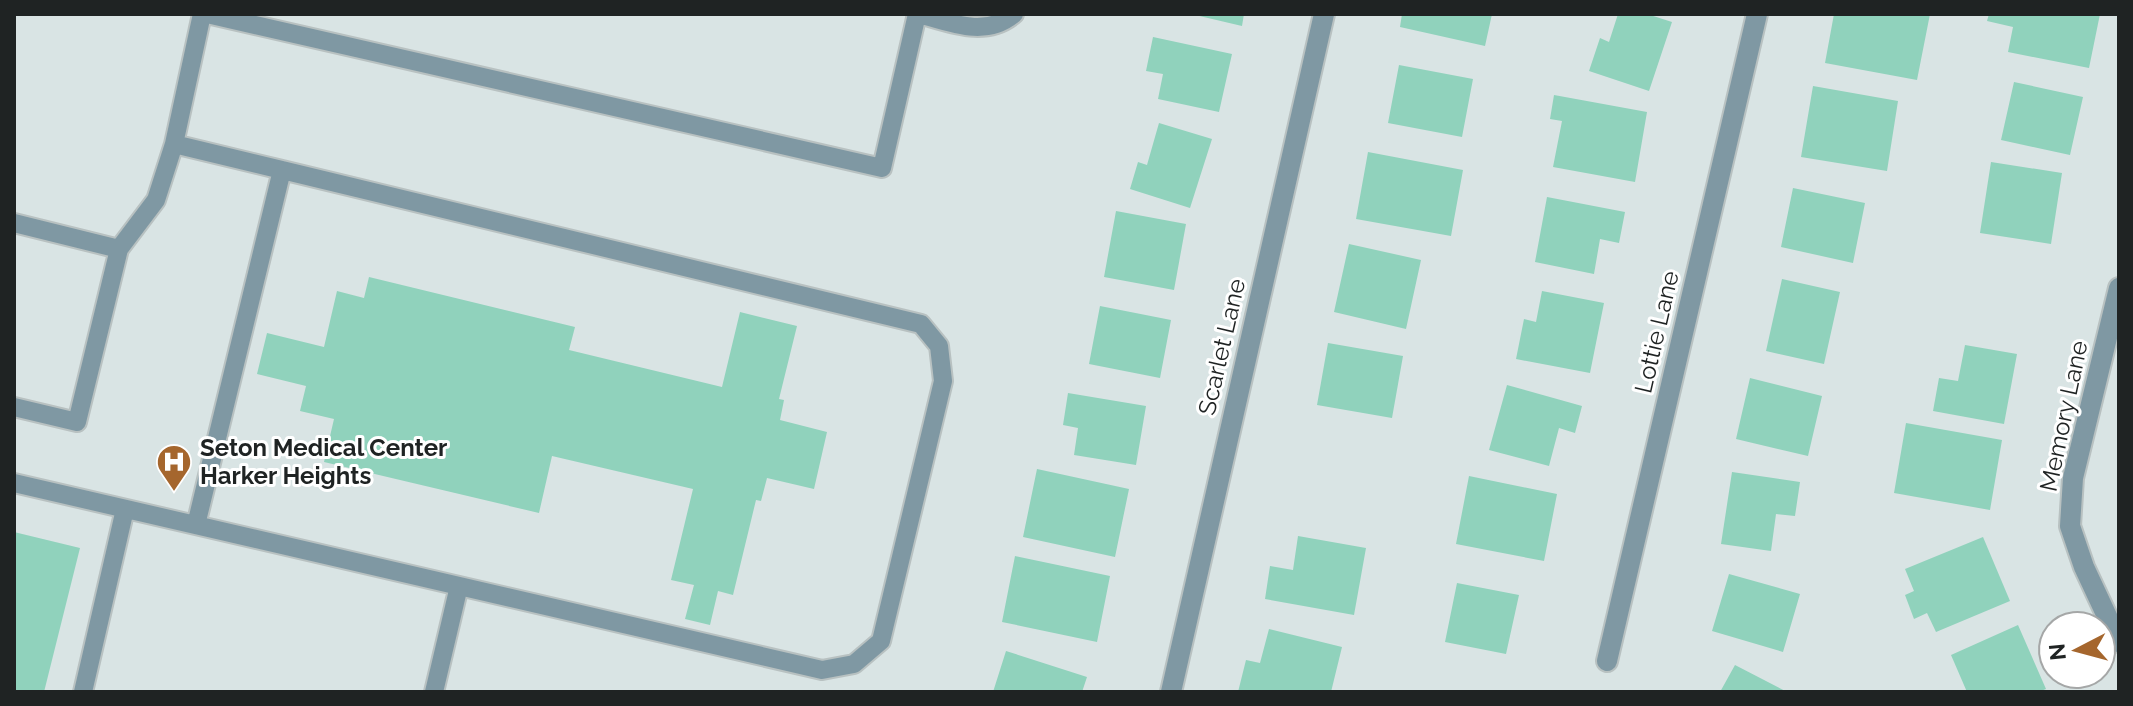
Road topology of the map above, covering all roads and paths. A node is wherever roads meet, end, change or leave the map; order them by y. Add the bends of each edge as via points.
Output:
1 (204, 14) edge
2 (918, 14) edge
3 (1014, 14) edge
4 (1324, 14) edge
5 (1757, 14) edge
6 (174, 144) junction
7 (282, 170) junction
8 (14, 223) edge
9 (119, 249) junction
10 (2119, 288) edge
11 (14, 407) edge
12 (14, 483) edge
13 (125, 509) junction
14 (196, 525) junction
15 (459, 586) junction
16 (2119, 642) edge
17 (1607, 661) dead end
18 (83, 692) edge
19 (434, 692) edge
20 (1171, 692) edge

1 - 2 lane via 882,168
1 - 6 lane
2 - 3 lane via 970,28
4 - 20 street, Scarlet Lane
5 - 17 street, Lottie Lane
6 - 7 lane
6 - 9 lane via 156,200
7 - 14 lane
7 - 15 lane via 921,324 939,346 943,381 881,641 854,664 822,670
8 - 9 lane
9 - 11 lane via 77,422
10 - 16 street, Memory Lane via 2073,478 2070,526
12 - 13 lane
13 - 14 lane
13 - 18 lane
14 - 15 lane
15 - 19 lane

